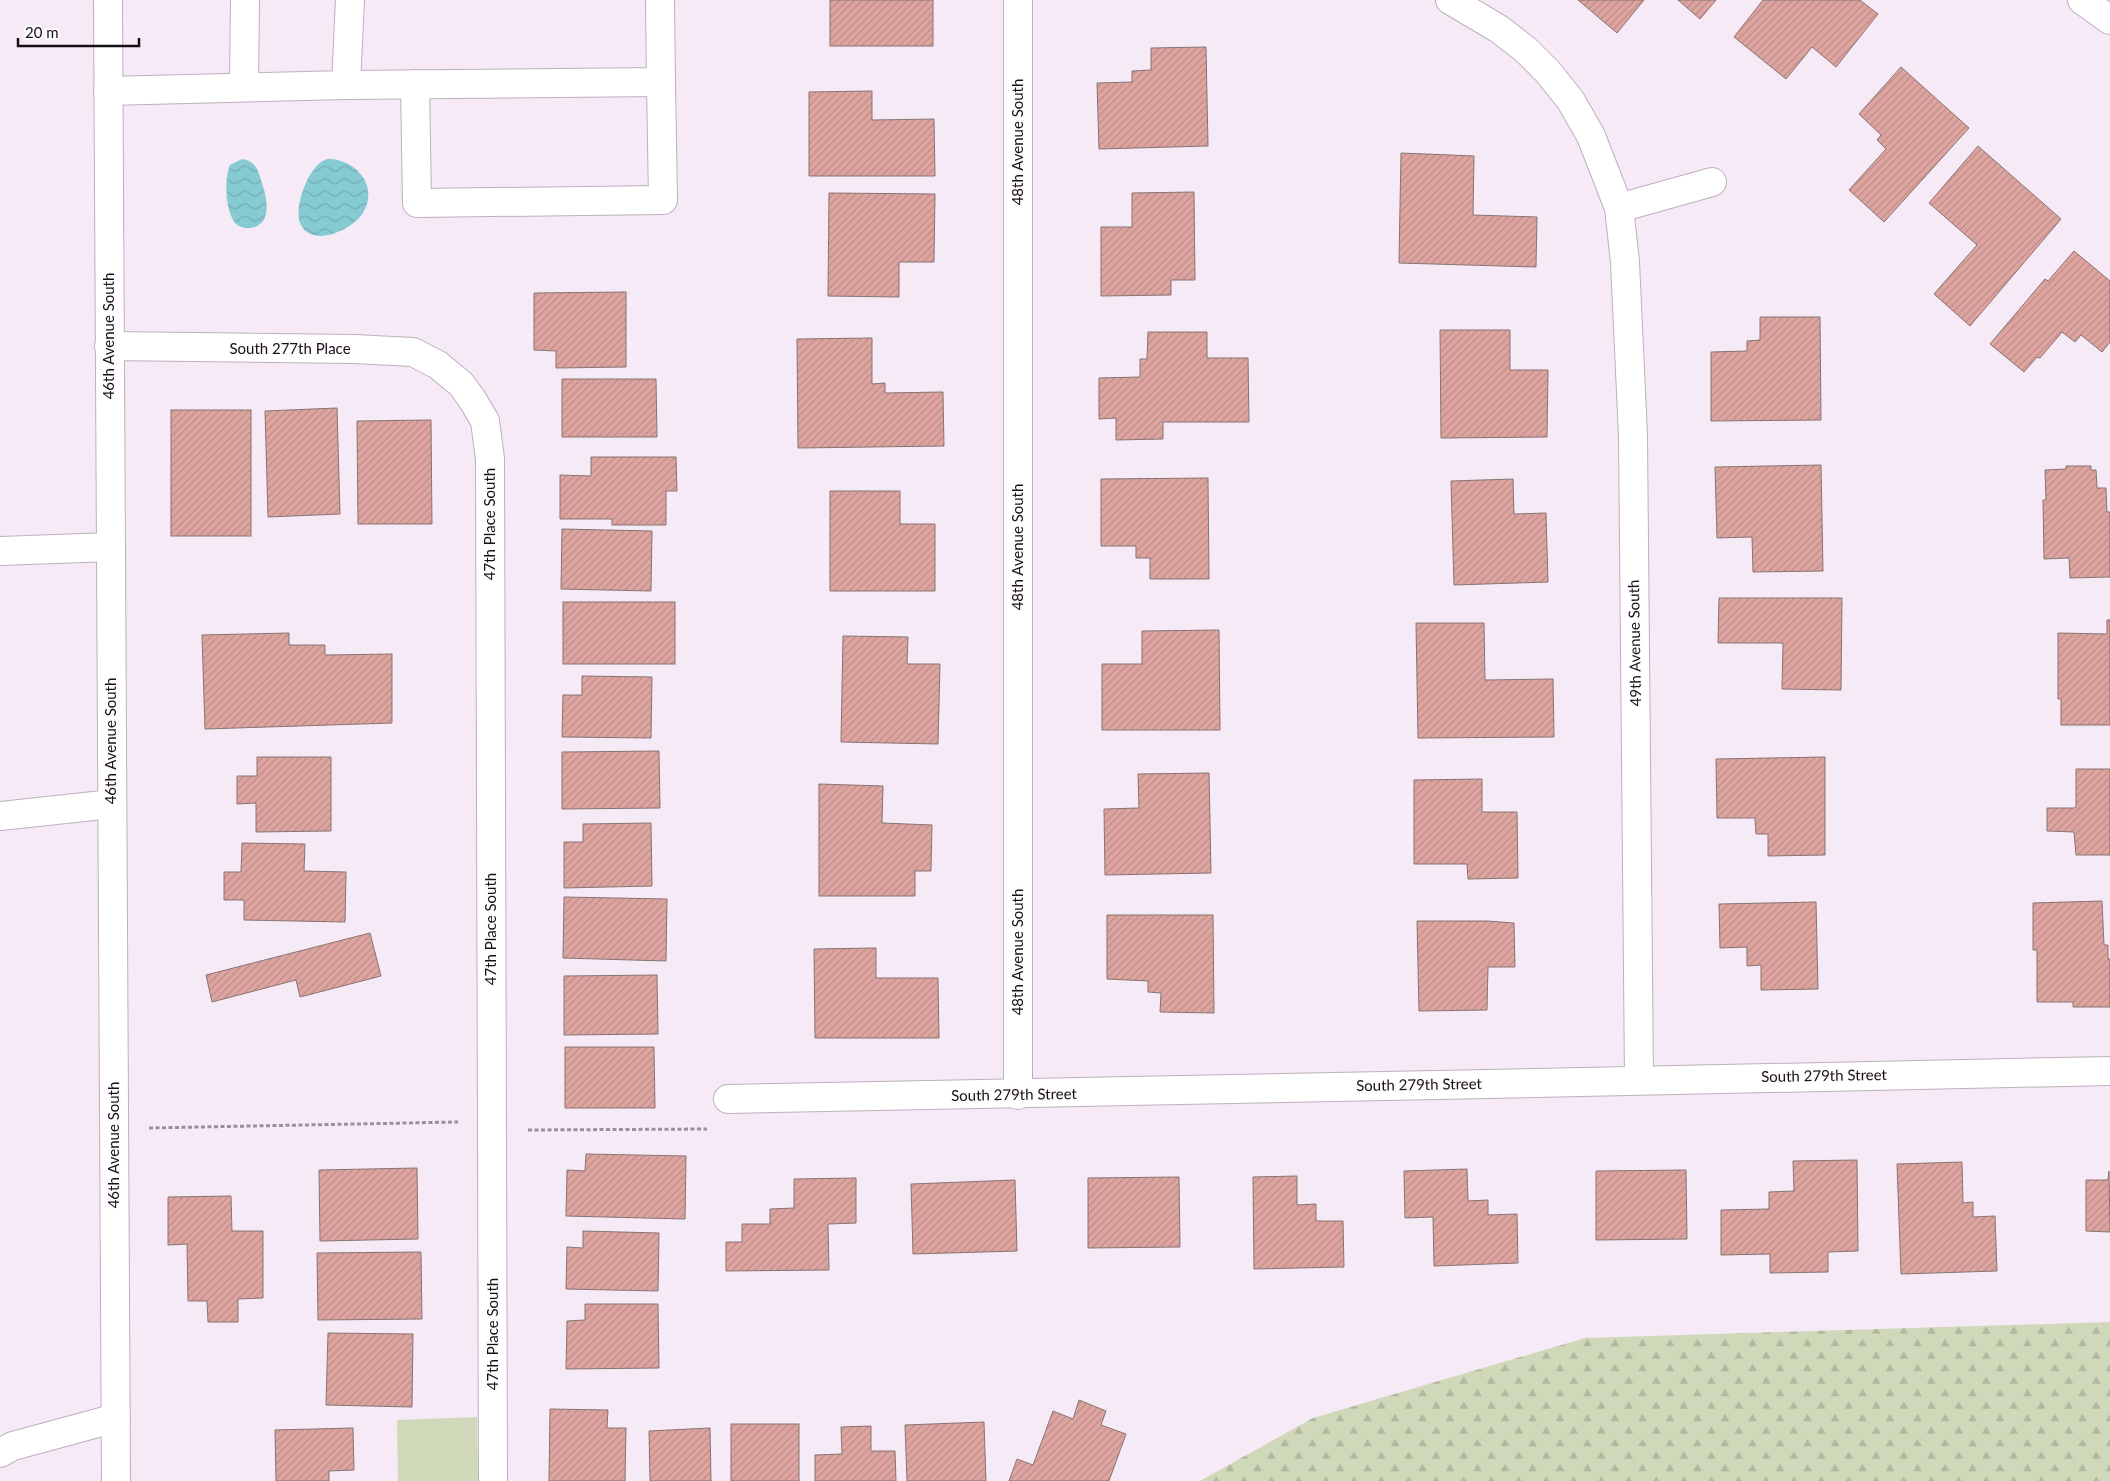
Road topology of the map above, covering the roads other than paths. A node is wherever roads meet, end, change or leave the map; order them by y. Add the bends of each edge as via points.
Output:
1 (108, 0) edge
2 (246, 0) edge
3 (350, 0) edge
4 (660, 0) edge
5 (1018, 0) edge
6 (1450, 0) edge
7 (2082, 0) edge
8 (2110, 20) edge
9 (661, 82) junction
10 (415, 84) junction
11 (346, 85) junction
12 (244, 87) junction
13 (108, 91) junction
14 (1712, 182) dead end
15 (1619, 208) junction
16 (109, 346) junction
17 (461, 384) joint
18 (110, 547) junction
19 (0, 551) edge
20 (112, 804) junction
21 (0, 816) edge
22 (2110, 1071) edge
23 (1639, 1079) junction
24 (1018, 1095) junction
25 (728, 1099) road end
26 (116, 1418) junction
27 (0, 1453) edge
28 (116, 1481) edge
29 (493, 1481) edge

1 - 13 street, 46th Avenue South
2 - 12 street
3 - 11 street
4 - 9 street
5 - 24 street, 48th Avenue South
6 - 15 street, 49th Avenue South via 1499,28 1548,72 1591,136
7 - 8 street
9 - 10 street
9 - 10 street via 662,200 417,203
10 - 11 street
11 - 12 street
12 - 13 street
13 - 16 street, 46th Avenue South
14 - 15 street
15 - 23 street, 49th Avenue South via 1626,271 1633,436
16 - 17 street, South 277th Place via 413,352 438,365
16 - 18 street, 46th Avenue South
17 - 29 street, 47th Place South via 485,421 490,459
18 - 19 street
18 - 20 street, 46th Avenue South
20 - 21 street
20 - 26 street, 46th Avenue South
22 - 23 street, South 279th Street
23 - 24 street, South 279th Street
24 - 25 street, South 279th Street
26 - 27 street via 13,1446
26 - 28 street, 46th Avenue South

